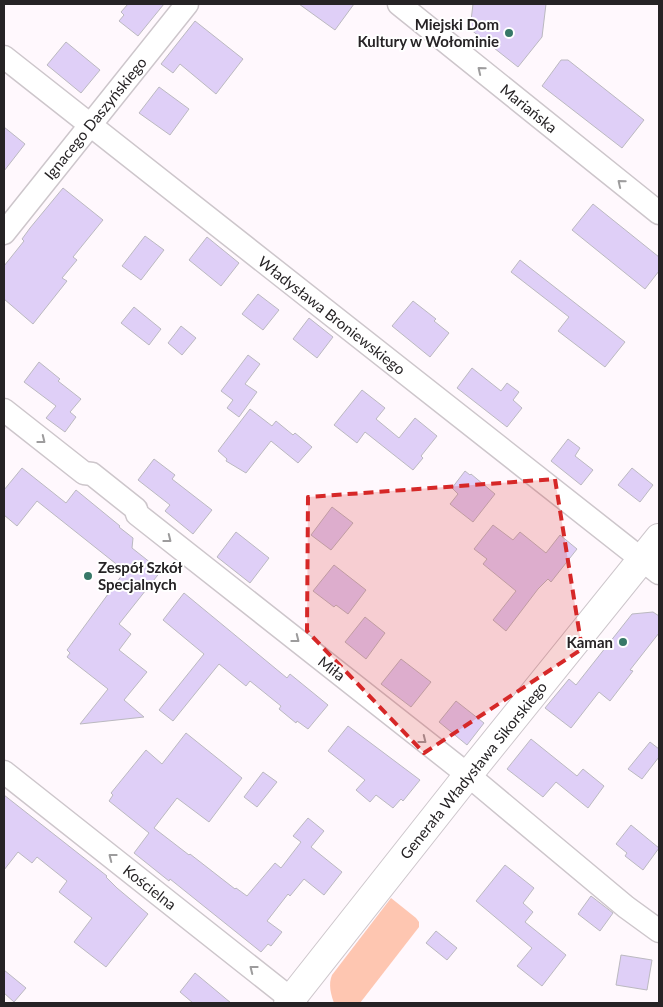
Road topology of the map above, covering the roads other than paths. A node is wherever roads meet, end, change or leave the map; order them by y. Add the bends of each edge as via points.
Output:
1 (187, 4) edge
2 (399, 4) edge
3 (4, 57) edge
4 (90, 125) junction
5 (659, 213) edge
6 (4, 233) edge
7 (4, 410) edge
8 (659, 538) edge
9 (651, 566) edge
10 (4, 772) edge
11 (468, 775) junction
12 (659, 932) edge
13 (291, 1002) edge

1 - 4 street, Ignacego Daszyńskiego
5 -> 2 street, Mariańska
3 - 4 street, Władysława Broniewskiego
4 - 6 street, Ignacego Daszyńskiego
4 - 9 street, Władysława Broniewskiego
7 -> 11 street, Miła via 84,473 92,474 136,509 137,514
8 - 9 street, Generała Władysława Sikorskiego
9 - 11 street, Generała Władysława Sikorskiego
13 -> 10 street, Kościelna
11 - 12 street, Miła
11 - 13 street, Generała Władysława Sikorskiego

